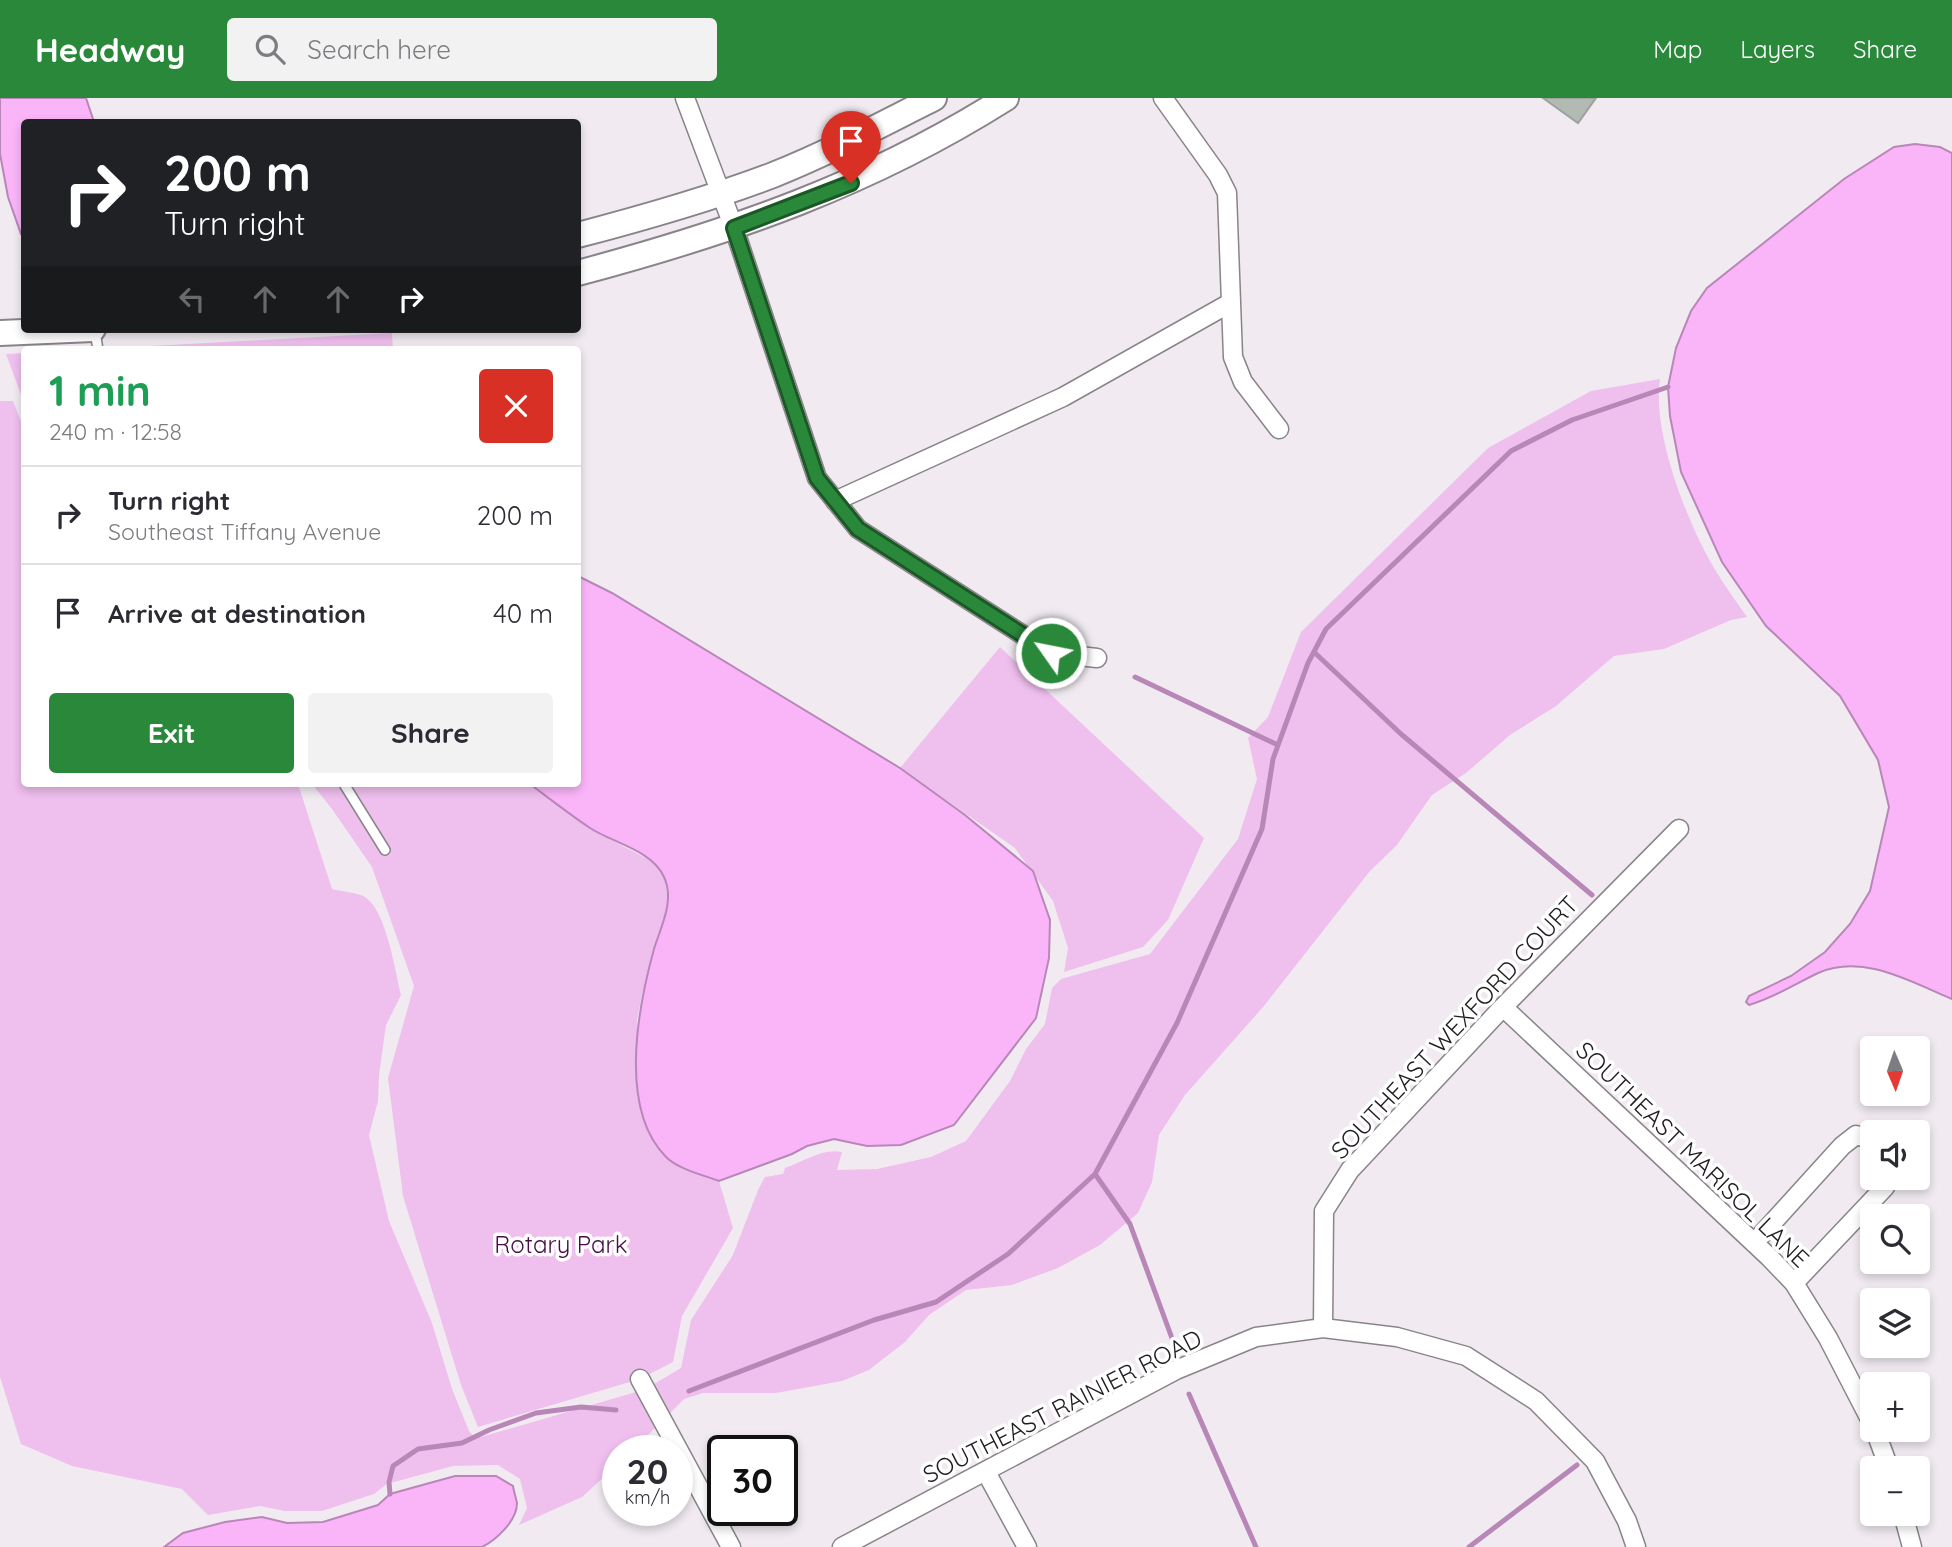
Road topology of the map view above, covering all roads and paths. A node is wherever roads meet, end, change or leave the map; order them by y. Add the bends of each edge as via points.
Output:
1 (685, 98) edge
2 (934, 98) edge
3 (1006, 98) edge
4 (1164, 98) edge
5 (719, 194) junction
6 (734, 228) junction
7 (581, 234) edge
8 (581, 272) edge
9 (1230, 303) junction
10 (21, 332) edge
11 (0, 333) edge
12 (1279, 429) dead end
13 (835, 501) junction
14 (1097, 658) dead end
15 (346, 787) edge
16 (1679, 829) dead end
17 (385, 850) dead end
18 (1503, 1007) junction
19 (1860, 1136) edge
20 (1882, 1190) edge
21 (1754, 1243) junction
22 (1794, 1283) junction
23 (1323, 1328) junction
24 (640, 1379) dead end
25 (1860, 1400) edge
26 (986, 1472) junction
27 (1906, 1526) edge
28 (731, 1547) edge
29 (842, 1547) edge
30 (1027, 1547) edge
31 (1636, 1547) edge
32 (1912, 1547) edge

1 - 5 street
2 - 5 street via 840,146
3 - 6 street via 851,183
4 - 9 street via 1227,193
5 - 6 street
5 - 7 street
6 - 8 street
6 - 13 street via 817,478
9 - 12 street via 1233,357 1243,382
9 - 13 street via 1063,397
10 - 11 street
13 - 14 street via 858,529 1051,653
15 - 17 lane
16 - 18 street, SOUTHEAST WEXFORD COURT
18 - 21 street, SOUTHEAST MARISOL LANE
18 - 23 street, SOUTHEAST WEXFORD COURT via 1350,1170 1333,1194 1324,1211
19 - 21 street via 1842,1146
20 - 22 street
21 - 22 street, SOUTHEAST MARISOL LANE
22 - 25 street, SOUTHEAST MARISOL LANE
23 - 26 street, SOUTHEAST RAINIER ROAD via 1256,1337 1176,1370
23 - 31 street, SOUTHEAST RAINIER ROAD via 1397,1337 1466,1356 1536,1401 1595,1461
24 - 28 street
26 - 29 street, SOUTHEAST RAINIER ROAD
26 - 30 street
27 - 32 street

